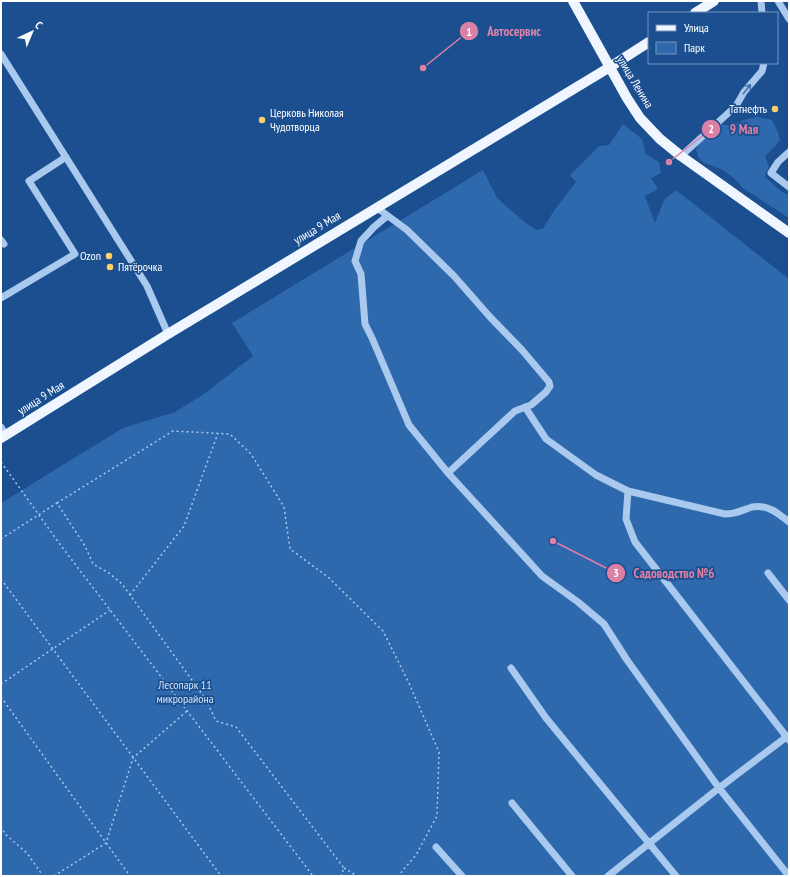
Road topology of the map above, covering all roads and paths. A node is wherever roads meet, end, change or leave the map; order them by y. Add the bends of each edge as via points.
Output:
1 (573, 1) edge
2 (714, 1) edge
3 (761, 1) edge
4 (778, 1) edge
5 (697, 12) edge
6 (762, 12) edge
7 (789, 19) edge
8 (648, 43) edge
9 (1, 54) edge
10 (764, 64) edge
11 (610, 67) junction
12 (789, 152) edge
13 (681, 156) junction
14 (66, 157) junction
15 (788, 186) edge
16 (376, 207) junction
17 (387, 216) junction
18 (789, 233) edge
19 (1, 298) edge
20 (168, 334) junction
21 (525, 407) junction
22 (3, 433) edge
23 (218, 433) junction
24 (1, 462) edge
25 (448, 473) junction
26 (628, 490) junction
27 (57, 503) junction
28 (39, 514) junction
29 (789, 522) edge
30 (1, 539) edge
31 (768, 573) dead end
32 (1, 579) edge
33 (130, 595) junction
34 (789, 600) edge
35 (110, 610) junction
36 (53, 649) junction
37 (511, 668) dead end
38 (1, 684) edge
39 (1, 697) edge
40 (187, 711) junction
41 (788, 737) edge
42 (134, 758) junction
43 (719, 788) junction
44 (512, 803) dead end
45 (1, 826) edge
46 (650, 842) junction
47 (106, 843) junction
48 (436, 847) dead end
49 (344, 868) junction
50 (43, 876) edge
51 (54, 876) edge
52 (130, 876) edge
53 (221, 876) edge
54 (313, 876) edge
55 (341, 876) edge
56 (357, 876) edge
57 (398, 876) edge
58 (462, 876) edge
59 (572, 876) edge
60 (608, 876) edge
61 (676, 876) edge
62 (789, 876) edge

1 - 11 main road, улица Ленина
2 - 5 main road
3 - 6 lane
4 - 7 lane
8 - 11 main road, улица 9 Мая
9 - 14 lane
13 -> 10 lane via 736,106
11 - 13 main road, улица Ленина via 640,118
11 - 16 main road, улица 9 Мая
12 - 15 lane via 771,173
13 - 18 main road, улица Ленина
14 - 19 lane via 29,180 75,254
14 - 20 lane via 147,286
16 - 17 lane
16 - 20 main road, улица 9 Мая
17 - 21 lane via 407,230 454,276 549,382 550,386 546,392
17 - 25 lane via 361,241 355,261 361,274 365,324 409,425
20 - 22 main road, улица 9 Мая
21 - 25 lane via 515,411
21 - 26 lane via 546,439 596,475
23 - 27 path via 173,431
23 - 33 path via 184,526
23 - 57 path via 230,434 251,454 284,507 290,549 328,577 383,631 439,752 436,816 416,855
24 - 28 path
25 - 43 lane via 542,576 604,624
26 - 29 lane via 725,514 763,506 774,510
26 - 41 lane via 626,520 635,542
27 - 28 path
27 - 33 path via 94,564 122,584
28 - 30 path
28 - 35 path
31 - 34 lane
32 - 36 path
33 - 49 path via 205,698 216,721 236,727
35 - 36 path
35 - 40 path
36 - 38 path
36 - 42 path
37 - 46 lane via 546,718
39 - 47 path
40 - 42 path
40 - 54 path
41 - 43 lane
42 - 47 path
42 - 53 path
43 - 46 lane
43 - 62 lane
44 - 59 lane
45 - 50 path via 5,834 27,853
46 - 60 lane
46 - 61 lane
47 - 51 path
47 - 52 path
48 - 58 lane
49 - 55 path
49 - 56 path

